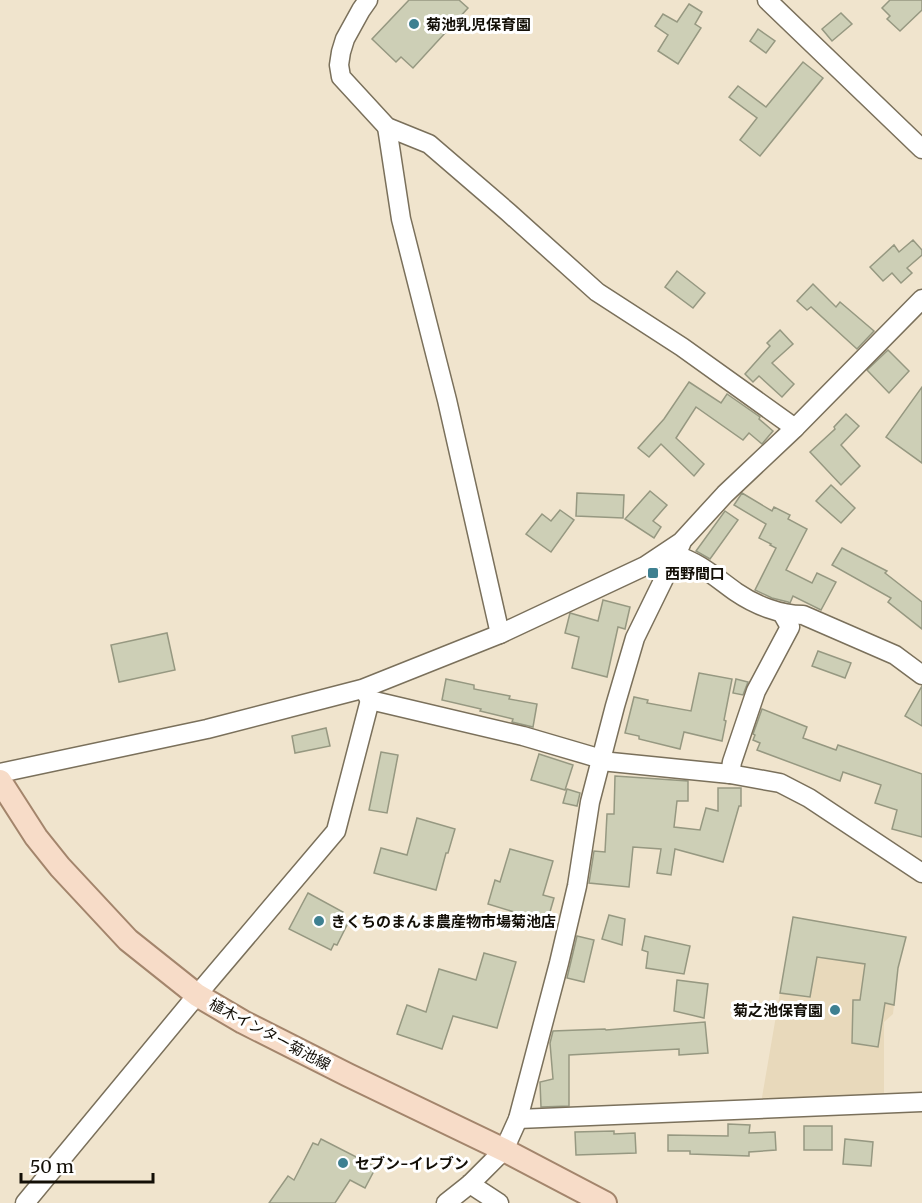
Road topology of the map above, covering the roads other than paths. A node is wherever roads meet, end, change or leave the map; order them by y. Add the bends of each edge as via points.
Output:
1 (368, 0) edge
2 (767, 0) edge
3 (387, 127) junction
4 (922, 148) edge
5 (922, 299) edge
6 (795, 428) junction
7 (678, 548) junction
8 (782, 613) junction
9 (500, 634) junction
10 (922, 675) edge
11 (366, 694) junction
12 (601, 762) junction
13 (0, 773) edge
14 (730, 774) junction
15 (0, 781) edge
16 (922, 873) edge
17 (197, 995) junction
18 (922, 1102) edge
19 (518, 1119) junction
20 (504, 1150) junction
21 (470, 1184) junction
22 (25, 1203) edge
23 (446, 1203) edge
24 (499, 1203) edge
25 (605, 1203) edge

1 - 3 street via 345,39 339,65 341,77
2 - 4 street
3 - 6 street via 429,144 597,292
3 - 9 street via 401,219
5 - 6 street
6 - 7 street via 725,494
7 - 8 street via 739,594
7 - 9 street
7 - 12 street via 635,638
8 - 10 street via 803,615 895,655
8 - 14 street via 790,627 756,691
9 - 11 street
11 - 12 street via 523,736
11 - 13 street
11 - 17 street via 336,831
12 - 14 street
12 - 19 street via 590,802 577,886
14 - 16 street via 780,783
15 - 17 main road, 植木インター菊池線 via 60,867 128,940
17 - 20 main road, 植木インター菊池線 via 243,1022
17 - 22 street
18 - 19 street
19 - 20 street
20 - 21 street
20 - 25 main road, 植木インター菊池線
21 - 23 street
21 - 24 street

